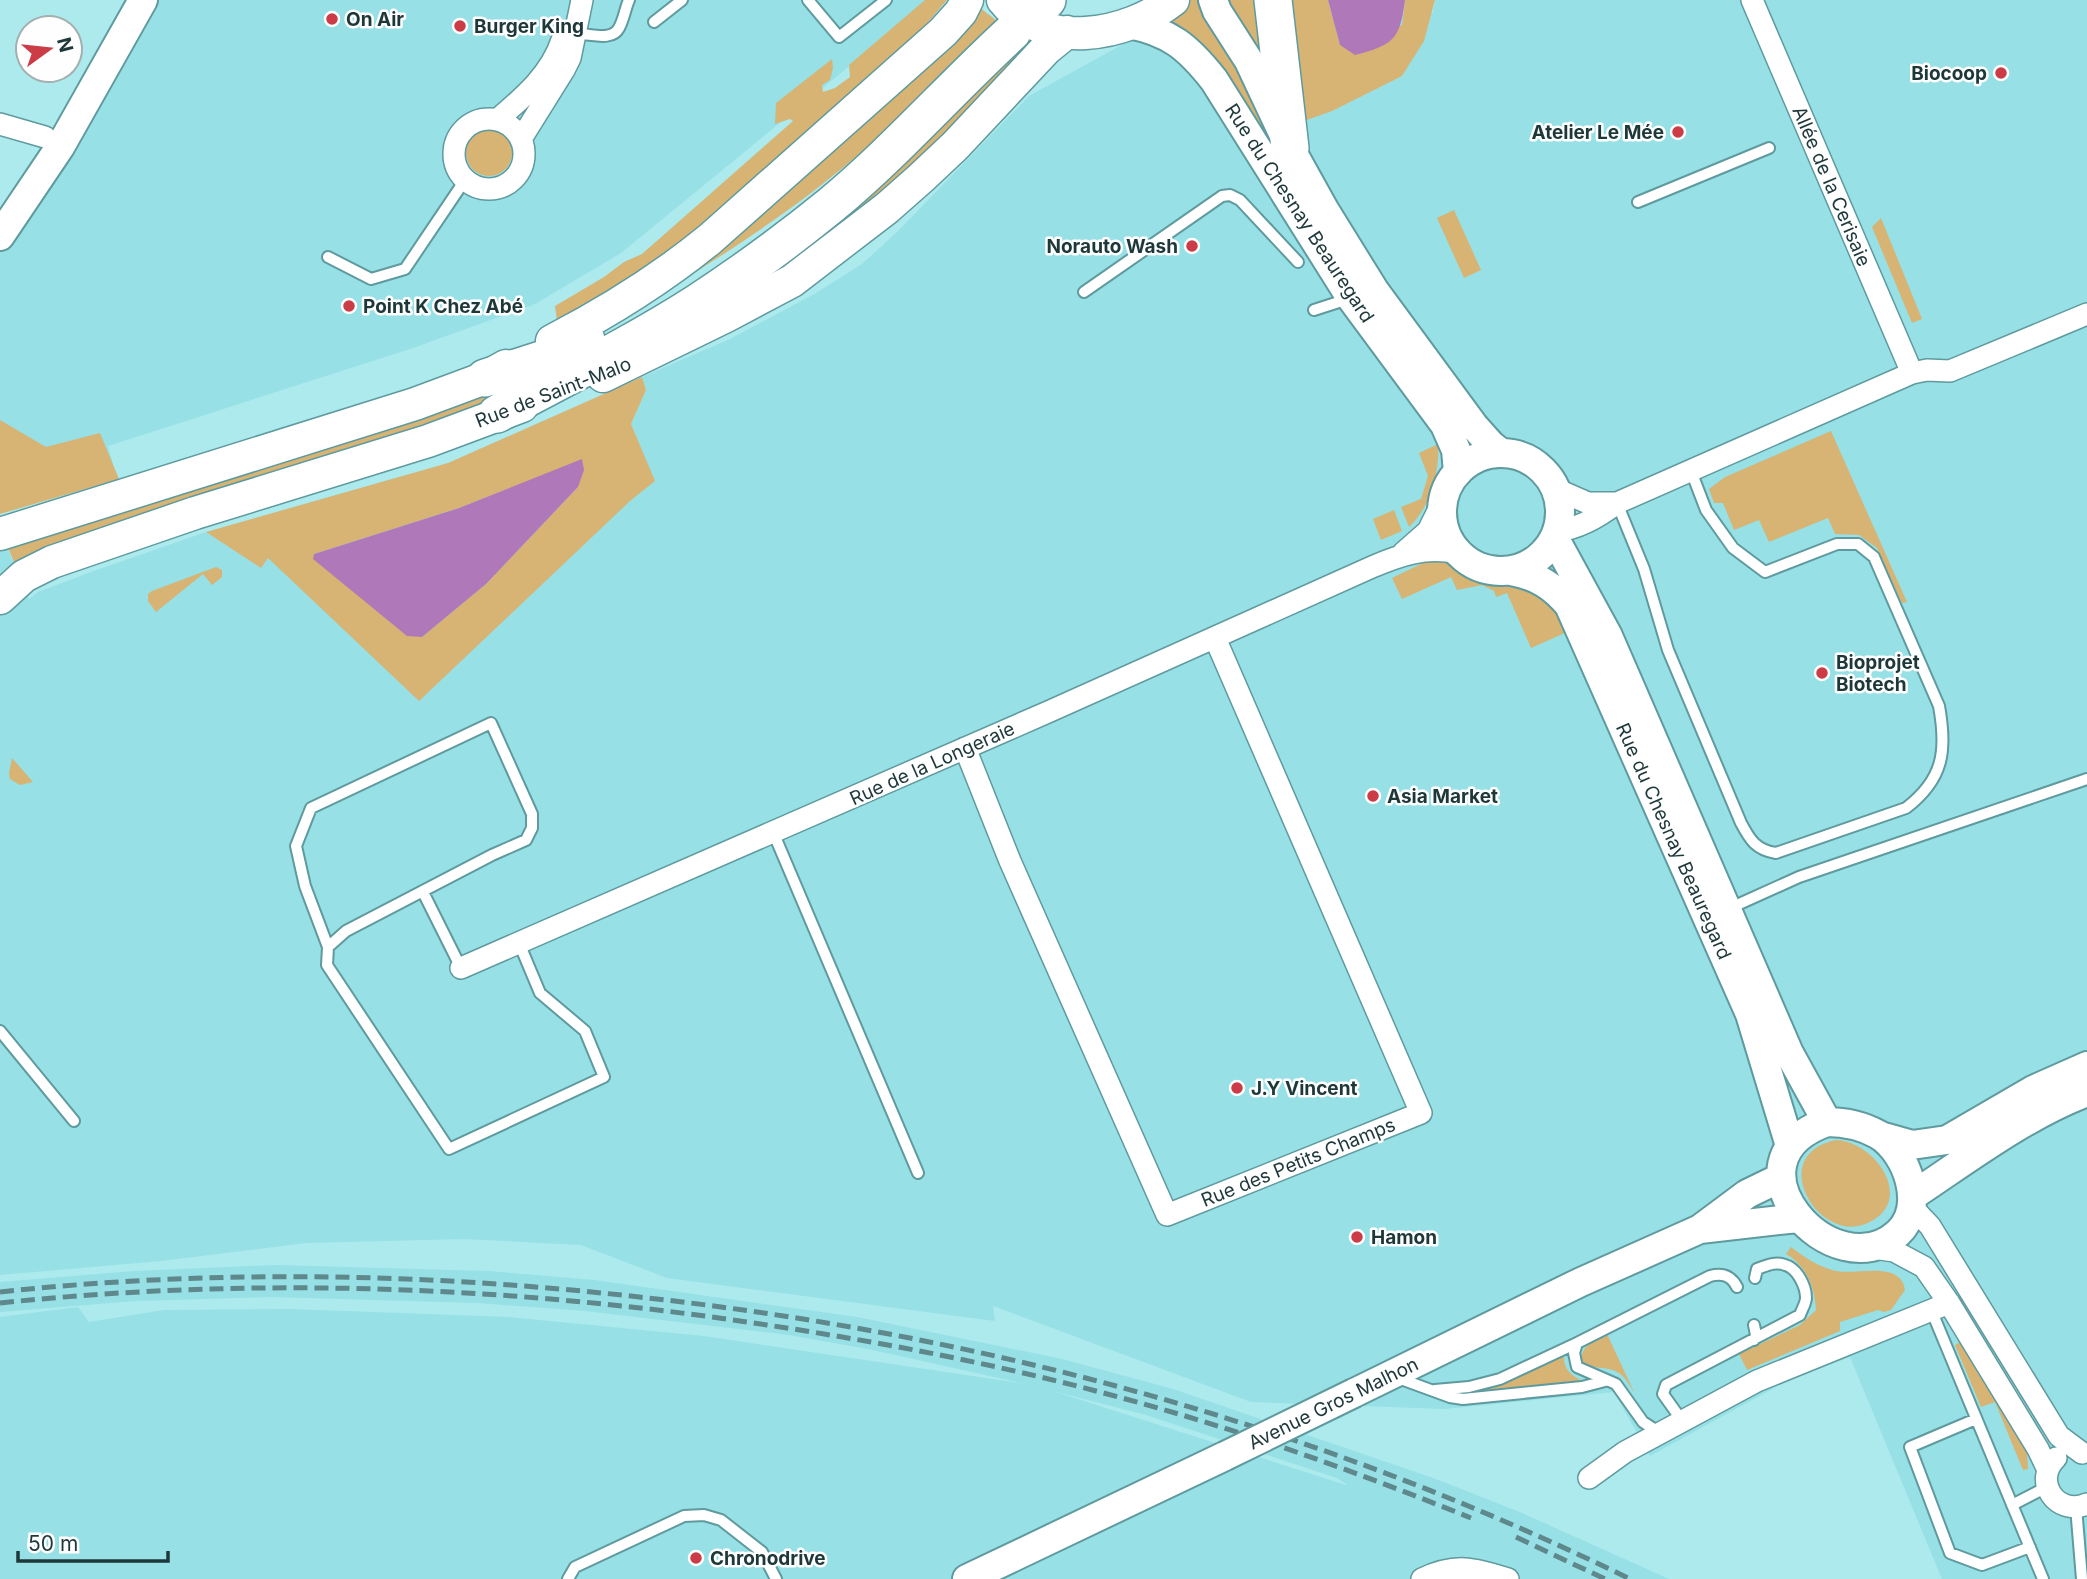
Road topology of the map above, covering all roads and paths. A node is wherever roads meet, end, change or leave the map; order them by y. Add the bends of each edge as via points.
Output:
1 (124, 0) edge
2 (143, 0) edge
3 (567, 0) edge
4 (582, 0) edge
5 (629, 0) edge
6 (682, 0) edge
7 (808, 0) edge
8 (886, 0) edge
9 (967, 0) edge
10 (1172, 0) edge
11 (1213, 0) edge
12 (1273, 0) edge
13 (1752, 0) edge
14 (1008, 16) edge
15 (654, 22) dead end
16 (1129, 24) junction
17 (1067, 33) junction
18 (576, 34) junction
19 (957, 83) junction
20 (498, 119) junction
21 (0, 124) edge
22 (45, 138) junction
23 (521, 139) junction
24 (1290, 148) junction
25 (1769, 148) dead end
26 (465, 180) junction
27 (1638, 202) dead end
28 (0, 206) edge
29 (0, 236) edge
30 (328, 257) dead end
31 (1297, 262) dead end
32 (1084, 292) dead end
33 (1351, 298) junction
34 (1314, 310) dead end
35 (2087, 314) edge
36 (1912, 373) junction
37 (485, 378) junction
38 (497, 414) junction
39 (1502, 453) junction
40 (1691, 471) junction
41 (1458, 472) junction
42 (1556, 489) junction
43 (1443, 501) junction
44 (1617, 503) junction
45 (0, 534) edge
46 (1556, 535) junction
47 (1457, 553) junction
48 (1402, 554) junction
49 (1511, 572) junction
50 (0, 598) edge
51 (1215, 638) junction
52 (965, 748) junction
53 (2087, 779) edge
54 (773, 832) junction
55 (423, 892) junction
56 (1727, 909) junction
57 (519, 943) junction
58 (328, 947) junction
59 (461, 968) joint
60 (0, 1031) edge
61 (2087, 1066) edge
62 (2087, 1092) edge
63 (74, 1121) dead end
64 (1828, 1122) junction
65 (1880, 1136) junction
66 (1790, 1146) junction
67 (918, 1173) dead end
68 (1780, 1178) junction
69 (1912, 1202) junction
70 (1798, 1218) junction
71 (1700, 1229) junction
72 (1867, 1247) junction
73 (1763, 1272) dead end
74 (1737, 1287) dead end
75 (1940, 1308) junction
76 (1754, 1325) dead end
77 (1754, 1340) junction
78 (1577, 1343) junction
79 (1389, 1376) junction
80 (1605, 1381) junction
81 (1435, 1390) junction
82 (1976, 1419) junction
83 (1683, 1422) junction
84 (1660, 1433) junction
85 (2085, 1454) edge
86 (1589, 1478) dead end
87 (2047, 1479) junction
88 (2012, 1505) junction
89 (2082, 1506) edge
90 (2029, 1546) junction
91 (568, 1579) edge
92 (776, 1579) edge
93 (967, 1579) edge
94 (1422, 1579) edge
95 (1508, 1579) edge
96 (2043, 1579) edge
97 (2082, 1579) edge

1 - 22 main road
2 - 29 main road via 60,147
3 - 20 street via 566,26 552,62 520,102
4 - 18 street
5 - 18 lane via 614,34
6 - 15 lane
7 - 8 lane via 839,37
9 - 37 main road, Rue de Saint-Malo via 961,12 916,57 674,268 585,324
10 - 16 main road
11 - 24 main road, Rue du Chesnay Beauregard via 1249,61
12 - 24 highway
13 - 36 street, Allée de la Cerisaie
14 - 17 main road via 1016,14 1032,24
14 - 19 highway
16 - 17 main road
16 - 33 main road, Rue du Chesnay Beauregard via 1174,38 1200,62 1241,119
17 - 38 main road, Rue de Saint-Malo via 921,178 792,281 610,373
18 - 23 street via 564,70
19 - 37 highway via 821,194 685,286 550,358
19 - 38 highway via 914,131 862,178 738,275 652,330
20 - 23 street via 508,123
20 - 26 street via 469,124 456,141 455,162
21 - 22 street
22 - 28 main road
23 - 26 street via 521,169 507,184 486,189
24 - 39 main road, Rue du Chesnay Beauregard via 1374,289 1474,426
25 - 27 lane
26 - 30 lane via 405,269 371,279
31 - 32 lane via 1240,200 1230,195
33 - 34 lane
33 - 41 main road, Rue du Chesnay Beauregard via 1446,425 1456,450
35 - 36 street via 1950,371
36 - 40 street
37 - 45 main road, Rue de Saint-Malo via 379,416
38 - 50 main road, Rue de Saint-Malo via 428,442 52,562 24,576
39 - 41 main road via 1478,458
39 - 42 main road via 1534,463
40 - 44 street
40 - 44 lane via 1706,510 1733,548 1765,572 1837,544 1858,544 1874,557 1939,706 1944,730 1936,777 1906,808 1776,853 1750,840 1668,650 1644,569
41 - 43 main road
42 - 44 street via 1588,503
42 - 46 main road via 1561,510
43 - 47 main road via 1442,520
43 - 48 street, Rue de la Longeraie via 1428,531
44 - 46 street
46 - 49 main road via 1537,560
46 - 56 main road, Rue du Chesnay Beauregard via 1618,657
47 - 48 street, Rue de la Longeraie
47 - 49 main road via 1482,569
48 - 51 street, Rue de la Longeraie
49 - 66 main road, Rue du Chesnay Beauregard via 1548,583 1569,605 1750,1014
51 - 52 street, Rue de la Longeraie
51 - 52 street, Rue des Petits Champs via 1421,1113 1167,1215 1010,861
52 - 54 street, Rue de la Longeraie
53 - 56 lane via 1799,877
54 - 57 street, Rue de la Longeraie
54 - 67 lane
55 - 58 lane via 346,931
55 - 58 lane via 526,839 532,828 532,814 491,723 311,808 296,846 305,886
55 - 59 lane
56 - 64 main road, Rue du Chesnay Beauregard via 1788,1053
57 - 58 lane via 540,993 585,1031 604,1077 449,1149 327,965
57 - 59 street, Rue de la Longeraie
60 - 63 lane
61 - 65 main road via 2033,1090 1947,1140 1912,1145
62 - 69 main road via 2044,1112 1944,1174
64 - 65 main road
64 - 66 main road via 1809,1128
65 - 69 main road via 1903,1164
66 - 68 main road
68 - 70 main road via 1785,1199
68 - 71 main road, Avenue Gros Malhon via 1747,1194
69 - 72 main road via 1908,1221 1899,1231 1889,1240
69 - 85 street via 2059,1436
70 - 71 main road, Avenue Gros Malhon
70 - 72 main road via 1837,1244
71 - 79 main road, Avenue Gros Malhon
72 - 75 street via 1894,1251 1924,1267
73 - 77 lane via 1769,1263 1780,1268 1786,1265 1798,1288 1800,1315 1779,1320
74 - 78 lane via 1727,1276 1710,1276
75 - 82 lane
75 - 83 street via 1757,1381
75 - 87 street via 2038,1449
76 - 77 lane
77 - 83 lane via 1666,1385 1663,1394
78 - 80 lane via 1577,1367
78 - 81 lane via 1500,1378
79 - 81 lane
79 - 93 main road, Avenue Gros Malhon, bridge
80 - 81 lane via 1472,1398 1450,1397
80 - 84 lane via 1616,1384 1643,1422
82 - 88 lane
82 - 90 lane via 1910,1447 1950,1553 1982,1565
83 - 84 street
84 - 86 street
85 - 87 street via 2058,1457
87 - 88 lane
87 - 89 street via 2055,1500 2068,1507
88 - 90 lane
89 - 97 lane
90 - 96 lane
91 - 92 lane via 575,1567 684,1517 704,1515 721,1520 762,1552
94 - 95 street via 1466,1567

